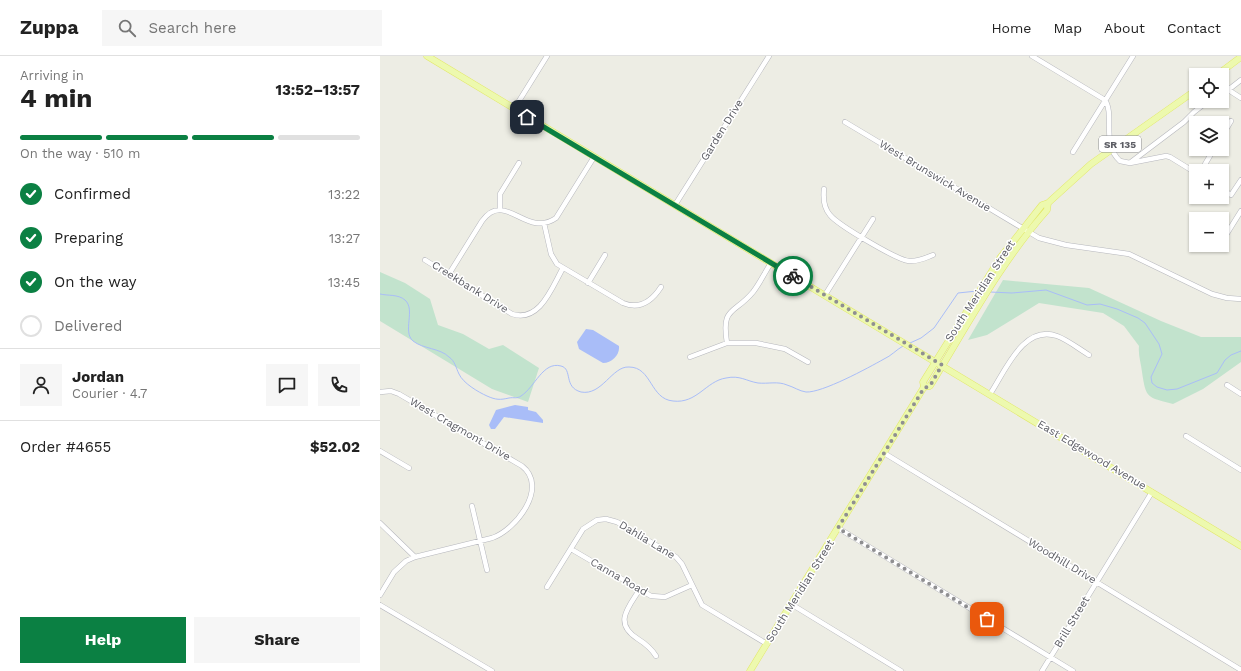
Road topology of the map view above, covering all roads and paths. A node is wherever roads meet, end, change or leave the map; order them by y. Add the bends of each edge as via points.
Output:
1 (427, 56) edge
2 (547, 56) edge
3 (769, 56) edge
4 (1032, 56) edge
5 (1133, 56) edge
6 (1241, 57) edge
7 (1226, 68) edge
8 (1241, 80) edge
9 (1229, 88) edge
10 (1229, 90) edge
11 (1189, 95) edge
12 (1241, 98) edge
13 (1106, 100) junction
14 (1199, 108) edge
15 (514, 109) junction
16 (1231, 121) dead end
17 (845, 122) dead end
18 (1229, 124) edge
19 (1113, 149) junction
20 (1073, 152) dead end
21 (594, 157) junction
22 (519, 163) dead end
23 (1130, 163) junction
24 (1189, 169) edge
25 (1240, 183) edge
26 (824, 189) dead end
27 (1229, 194) edge
28 (675, 205) junction
29 (500, 210) junction
30 (1241, 211) edge
31 (873, 219) dead end
32 (544, 223) junction
33 (1025, 230) junction
34 (1229, 230) edge
35 (862, 237) junction
36 (605, 254) dead end
37 (933, 255) dead end
38 (425, 260) dead end
39 (771, 263) junction
40 (563, 268) junction
41 (449, 274) junction
42 (588, 283) junction
43 (661, 287) dead end
44 (825, 295) junction
45 (1241, 299) edge
46 (727, 342) junction
47 (1089, 355) dead end
48 (690, 357) dead end
49 (936, 361) junction
50 (808, 362) dead end
51 (942, 365) junction
52 (1227, 385) dead end
53 (924, 388) junction
54 (381, 392) edge
55 (990, 394) junction
56 (1241, 394) edge
57 (1186, 436) dead end
58 (380, 451) edge
59 (884, 453) junction
60 (409, 468) dead end
61 (1241, 470) edge
62 (1152, 492) junction
63 (472, 506) dead end
64 (380, 523) edge
65 (838, 528) junction
66 (480, 541) junction
67 (1241, 546) edge
68 (571, 549) junction
69 (415, 557) junction
70 (487, 570) dead end
71 (1097, 582) junction
72 (692, 586) junction
73 (547, 587) dead end
74 (640, 590) junction
75 (380, 595) edge
76 (791, 604) junction
77 (380, 605) edge
78 (767, 644) junction
79 (656, 656) dead end
80 (1051, 657) junction
81 (1241, 670) edge
82 (492, 671) edge
83 (750, 671) edge
84 (901, 671) edge
85 (1042, 671) edge
86 (1073, 671) edge

1 - 15 main road, East Edgewood Avenue
2 - 15 street
3 - 28 street, Garden Drive
4 - 13 street
5 - 13 street
6 - 7 main road
8 - 9 street
10 - 12 street
11 - 19 main road, South Meridian Street / SR 135
13 - 19 street
13 - 20 street
14 - 23 street
15 - 21 main road, East Edgewood Avenue
16 - 18 street
17 - 33 street, West Brunswick Avenue
19 - 23 street via 1120,161
19 - 33 main road, South Meridian Street / SR 135 via 1091,164 1048,203 1042,205
21 - 28 main road, East Edgewood Avenue
21 - 32 street via 562,212 555,219
22 - 29 street via 500,194
23 - 24 street via 1170,157
25 - 27 street via 1231,195
26 - 35 street via 824,202 829,214
28 - 39 main road, East Edgewood Avenue
29 - 32 street via 511,212 529,222
29 - 41 street via 488,214 483,219
30 - 34 street
31 - 35 street
32 - 40 street via 551,255
33 - 45 street, West Brunswick Avenue via 1044,240 1060,244 1129,254 1212,294
33 - 49 main road, South Meridian Street / SR 135 via 986,279
33 - 51 main road, South Meridian Street / SR 135
35 - 37 street via 903,260 920,260
35 - 44 street
36 - 42 street
38 - 41 street, Creekbank Drive
39 - 44 main road, East Edgewood Avenue
39 - 46 street via 753,292 727,316 724,327
40 - 41 street, Creekbank Drive via 539,309 529,315 515,315
40 - 42 street
42 - 43 street via 631,305 649,301
44 - 49 main road, East Edgewood Avenue
46 - 48 street
46 - 50 street via 773,346 791,352
47 - 55 street via 1057,336 1034,336 1021,346
49 - 51 main road, East Edgewood Avenue
49 - 53 main road, South Meridian Street / SR 135 via 923,382
51 - 53 main road, South Meridian Street / SR 135 via 930,386
51 - 55 main road, East Edgewood Avenue
52 - 56 street
53 - 59 main road, South Meridian Street / SR 135
54 - 66 street, West Cragmont Drive via 391,391 399,394 522,466 529,473 533,488 531,496 512,525 499,535
55 - 62 main road, East Edgewood Avenue
57 - 61 street
58 - 60 street
59 - 65 main road, South Meridian Street / SR 135
59 - 71 street, Woodhill Drive
62 - 67 main road, East Edgewood Avenue
62 - 71 street, Brill Street
63 - 66 street
64 - 69 street
65 - 76 main road, South Meridian Street / SR 135
65 - 80 street
66 - 69 street
66 - 70 street
68 - 72 street, Dahlia Lane via 589,524 608,519 676,557
68 - 73 street
68 - 74 street, Canna Road
69 - 75 street via 404,562 396,570
71 - 80 street, Brill Street
71 - 81 street, Woodhill Drive
72 - 74 street, Canna Road via 669,596 659,597
72 - 78 street, Dahlia Lane via 703,606
74 - 79 street via 625,613 624,624 628,632 651,648
76 - 78 main road, South Meridian Street / SR 135
76 - 84 street
77 - 82 street
78 - 83 main road, South Meridian Street / SR 135
80 - 85 street, Brill Street
80 - 86 street

